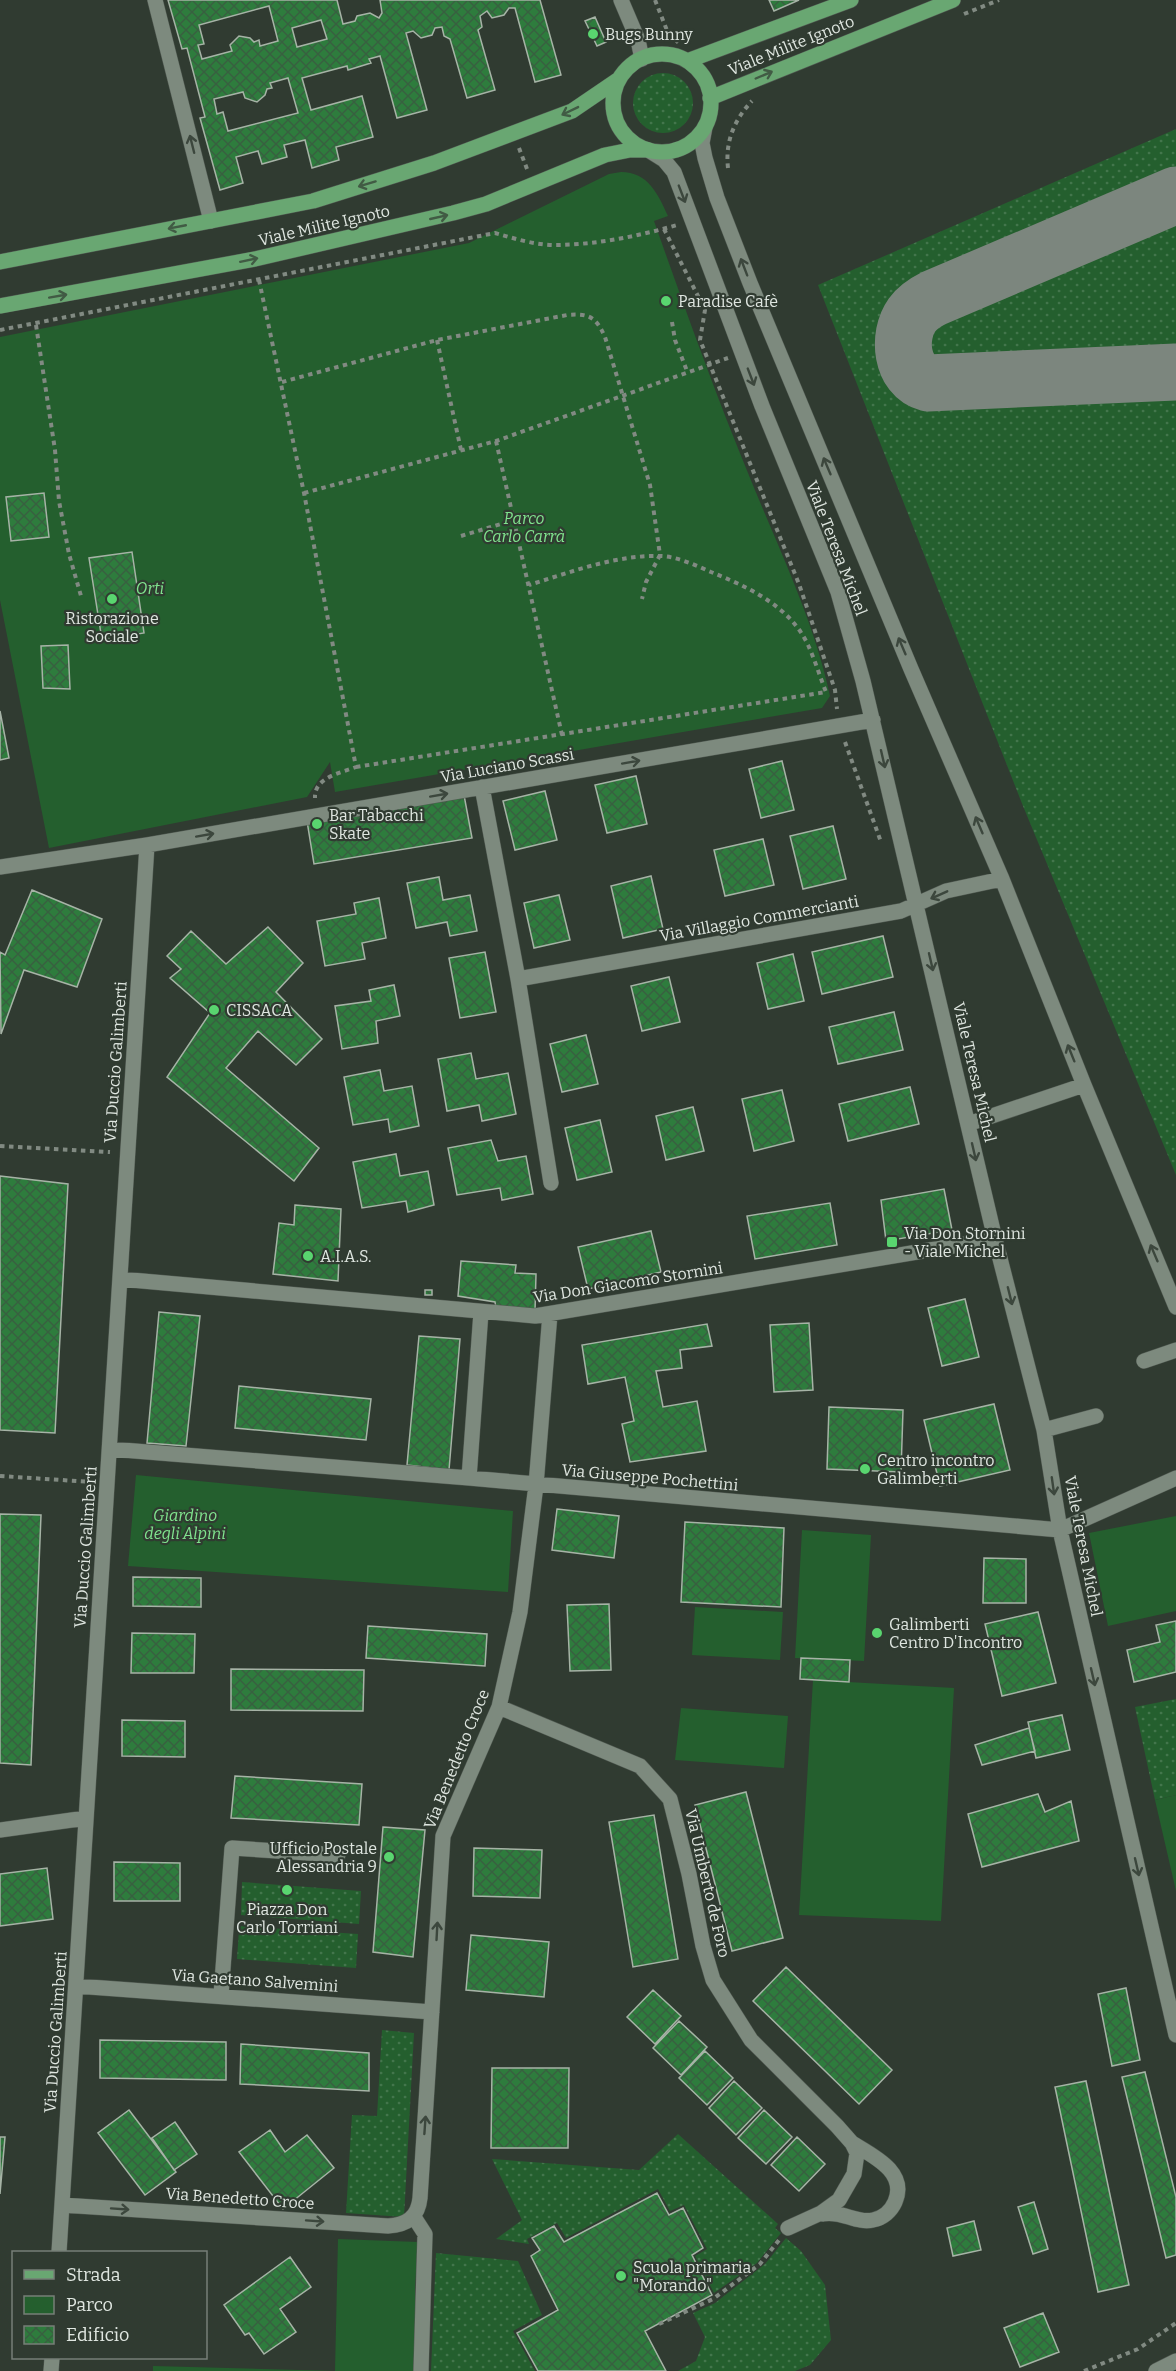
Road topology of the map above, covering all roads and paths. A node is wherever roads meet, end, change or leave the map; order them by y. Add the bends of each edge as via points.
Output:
1 (155, 0) edge
2 (621, 0) edge
3 (655, 0) edge
4 (851, 0) edge
5 (953, 0) edge
6 (999, 0) edge
7 (956, 17) dead end
8 (688, 54) junction
9 (642, 59) junction
10 (619, 80) junction
11 (758, 97) dead end
12 (710, 98) junction
13 (705, 128) junction
14 (516, 142) dead end
15 (648, 150) junction
16 (528, 171) dead end
17 (729, 176) dead end
18 (211, 221) junction
19 (677, 225) dead end
20 (664, 229) junction
21 (255, 259) junction
22 (0, 262) edge
23 (259, 280) junction
24 (0, 306) edge
25 (672, 322) dead end
26 (36, 325) junction
27 (0, 330) edge
28 (437, 340) junction
29 (743, 353) junction
30 (709, 364) junction
31 (687, 371) junction
32 (282, 382) junction
33 (624, 394) junction
34 (496, 441) junction
35 (461, 450) junction
36 (304, 493) junction
37 (514, 520) junction
38 (461, 536) dead end
39 (660, 555) junction
40 (529, 585) junction
41 (81, 596) dead end
42 (642, 599) dead end
43 (873, 720) junction
44 (839, 726) junction
45 (561, 735) junction
46 (356, 767) junction
47 (482, 787) junction
48 (317, 816) junction
49 (147, 845) junction
50 (883, 847) dead end
51 (0, 867) edge
52 (1002, 879) junction
53 (917, 904) junction
54 (518, 979) junction
55 (1084, 1085) junction
56 (968, 1124) junction
57 (0, 1146) edge
58 (128, 1153) junction
59 (551, 1183) dead end
60 (995, 1239) junction
61 (120, 1279) junction
62 (1176, 1307) edge
63 (481, 1312) junction
64 (550, 1314) junction
65 (1176, 1350) edge
66 (1144, 1361) dead end
67 (1096, 1416) dead end
68 (1044, 1430) junction
69 (110, 1449) junction
70 (0, 1476) edge
71 (469, 1478) junction
72 (1176, 1478) edge
73 (107, 1482) junction
74 (536, 1485) junction
75 (1059, 1530) junction
76 (499, 1707) junction
77 (86, 1818) junction
78 (0, 1830) edge
79 (338, 1855) dead end
80 (76, 1986) junction
81 (221, 1995) junction
82 (432, 2012) junction
83 (1176, 2035) edge
84 (852, 2143) junction
85 (62, 2205) junction
86 (414, 2217) junction
87 (810, 2218) junction
88 (788, 2228) joint
89 (59, 2251) edge
90 (1176, 2323) edge
91 (659, 2324) dead end
92 (1175, 2361) edge
93 (421, 2371) edge
94 (1084, 2371) edge
95 (1156, 2371) edge

18 -> 1 street
2 - 9 street
3 - 8 path via 668,33
4 - 8 main road, Viale Milite Ignoto
12 -> 5 main road, Viale Milite Ignoto
6 - 7 path
8 - 9 main road
8 - 12 main road via 704,79
9 - 10 main road
10 - 15 main road via 613,99 616,119 626,137
10 -> 18 main road, Viale Milite Ignoto via 572,111 434,163 313,201
11 - 17 path via 745,108 729,137
12 - 13 main road
13 - 15 main road via 680,149
52 -> 13 street, Viale Teresa Michel via 750,283 705,158
14 - 16 path
21 -> 15 main road, Viale Milite Ignoto via 486,204 605,155
15 -> 29 street, Viale Teresa Michel via 674,172
18 -> 22 main road, Viale Milite Ignoto
19 - 20 path
20 - 23 path via 559,245 495,233
20 - 30 path via 705,310 700,340
21 - 23 path
24 -> 21 main road, Viale Milite Ignoto
23 - 26 path
23 - 32 path
25 - 31 path
26 - 27 path
26 - 41 path via 59,501
28 - 32 path
28 - 33 path via 567,315 587,315 602,331
28 - 35 path
29 - 30 path
29 -> 43 street, Viale Teresa Michel via 838,592
30 - 31 path
30 - 44 path via 800,584 835,690
31 - 33 path
32 - 36 path
33 - 34 path
33 - 39 path via 650,485
34 - 35 path
34 - 37 path
35 - 36 path
36 - 46 path
37 - 38 path
37 - 40 path
39 - 40 path via 601,563
39 - 42 path
39 - 45 path via 725,578 770,600 807,643 826,692
40 - 45 path
43 - 44 street, Via Luciano Scassi
43 -> 53 street, Viale Teresa Michel
47 -> 44 street, Via Luciano Scassi
44 - 50 path
45 - 46 path
46 - 48 path via 323,779 315,793
48 -> 47 street, Via Luciano Scassi
47 - 54 street
49 -> 48 street, Via Luciano Scassi
49 - 51 street, Via Luciano Scassi
49 - 58 street, Via Duccio Galimberti
52 -> 53 street, Via Villaggio Commercianti via 946,891
55 -> 52 street, Viale Teresa Michel
53 - 54 street, Via Villaggio Commercianti via 901,911
53 -> 56 street, Viale Teresa Michel
54 - 59 street
55 - 56 street
62 -> 55 street, Viale Teresa Michel
56 -> 60 street, Viale Teresa Michel
57 - 58 path
58 - 61 street, Via Duccio Galimberti
60 - 64 street, Via Don Giacomo Stornini
60 -> 68 street, Viale Teresa Michel
61 - 63 street, Via Don Giacomo Stornini
61 - 69 street, Via Duccio Galimberti
63 - 64 street, Via Don Giacomo Stornini
63 - 71 street
64 - 74 street, Via Benedetto Croce
65 - 66 street
67 - 68 street
68 -> 75 street, Viale Teresa Michel
69 - 71 street, Via Giuseppe Pochettini
69 - 73 street, Via Duccio Galimberti
70 - 73 path
71 - 74 street, Via Giuseppe Pochettini
72 - 75 street, Via Giuseppe Pochettini
73 - 77 street, Via Duccio Galimberti
74 - 75 street, Via Giuseppe Pochettini
74 - 76 street, Via Benedetto Croce via 520,1612
75 -> 83 street, Viale Teresa Michel
82 -> 76 street, Via Benedetto Croce via 443,1836
76 - 84 street, Via Umberto de Foro via 640,1766 670,1799 713,1980 751,2040
77 - 78 street
77 - 80 street, Via Duccio Galimberti
79 - 81 street via 232,1848
80 - 81 street, Via Gaetano Salvemini
80 - 85 street, Via Duccio Galimberti
81 - 82 street, Via Gaetano Salvemini
86 -> 82 street, Via Benedetto Croce via 420,2198
84 - 87 street via 858,2160 848,2188 834,2205
84 - 87 street, Via Umberto de Foro via 892,2172 897,2191 895,2201 873,2220 839,2213
85 -> 86 street, Via Benedetto Croce via 388,2226
85 - 89 street, Via Duccio Galimberti
86 - 93 street via 425,2235
87 - 88 street
88 - 91 path via 760,2264 713,2299
90 - 94 path via 1138,2349
92 - 95 street

